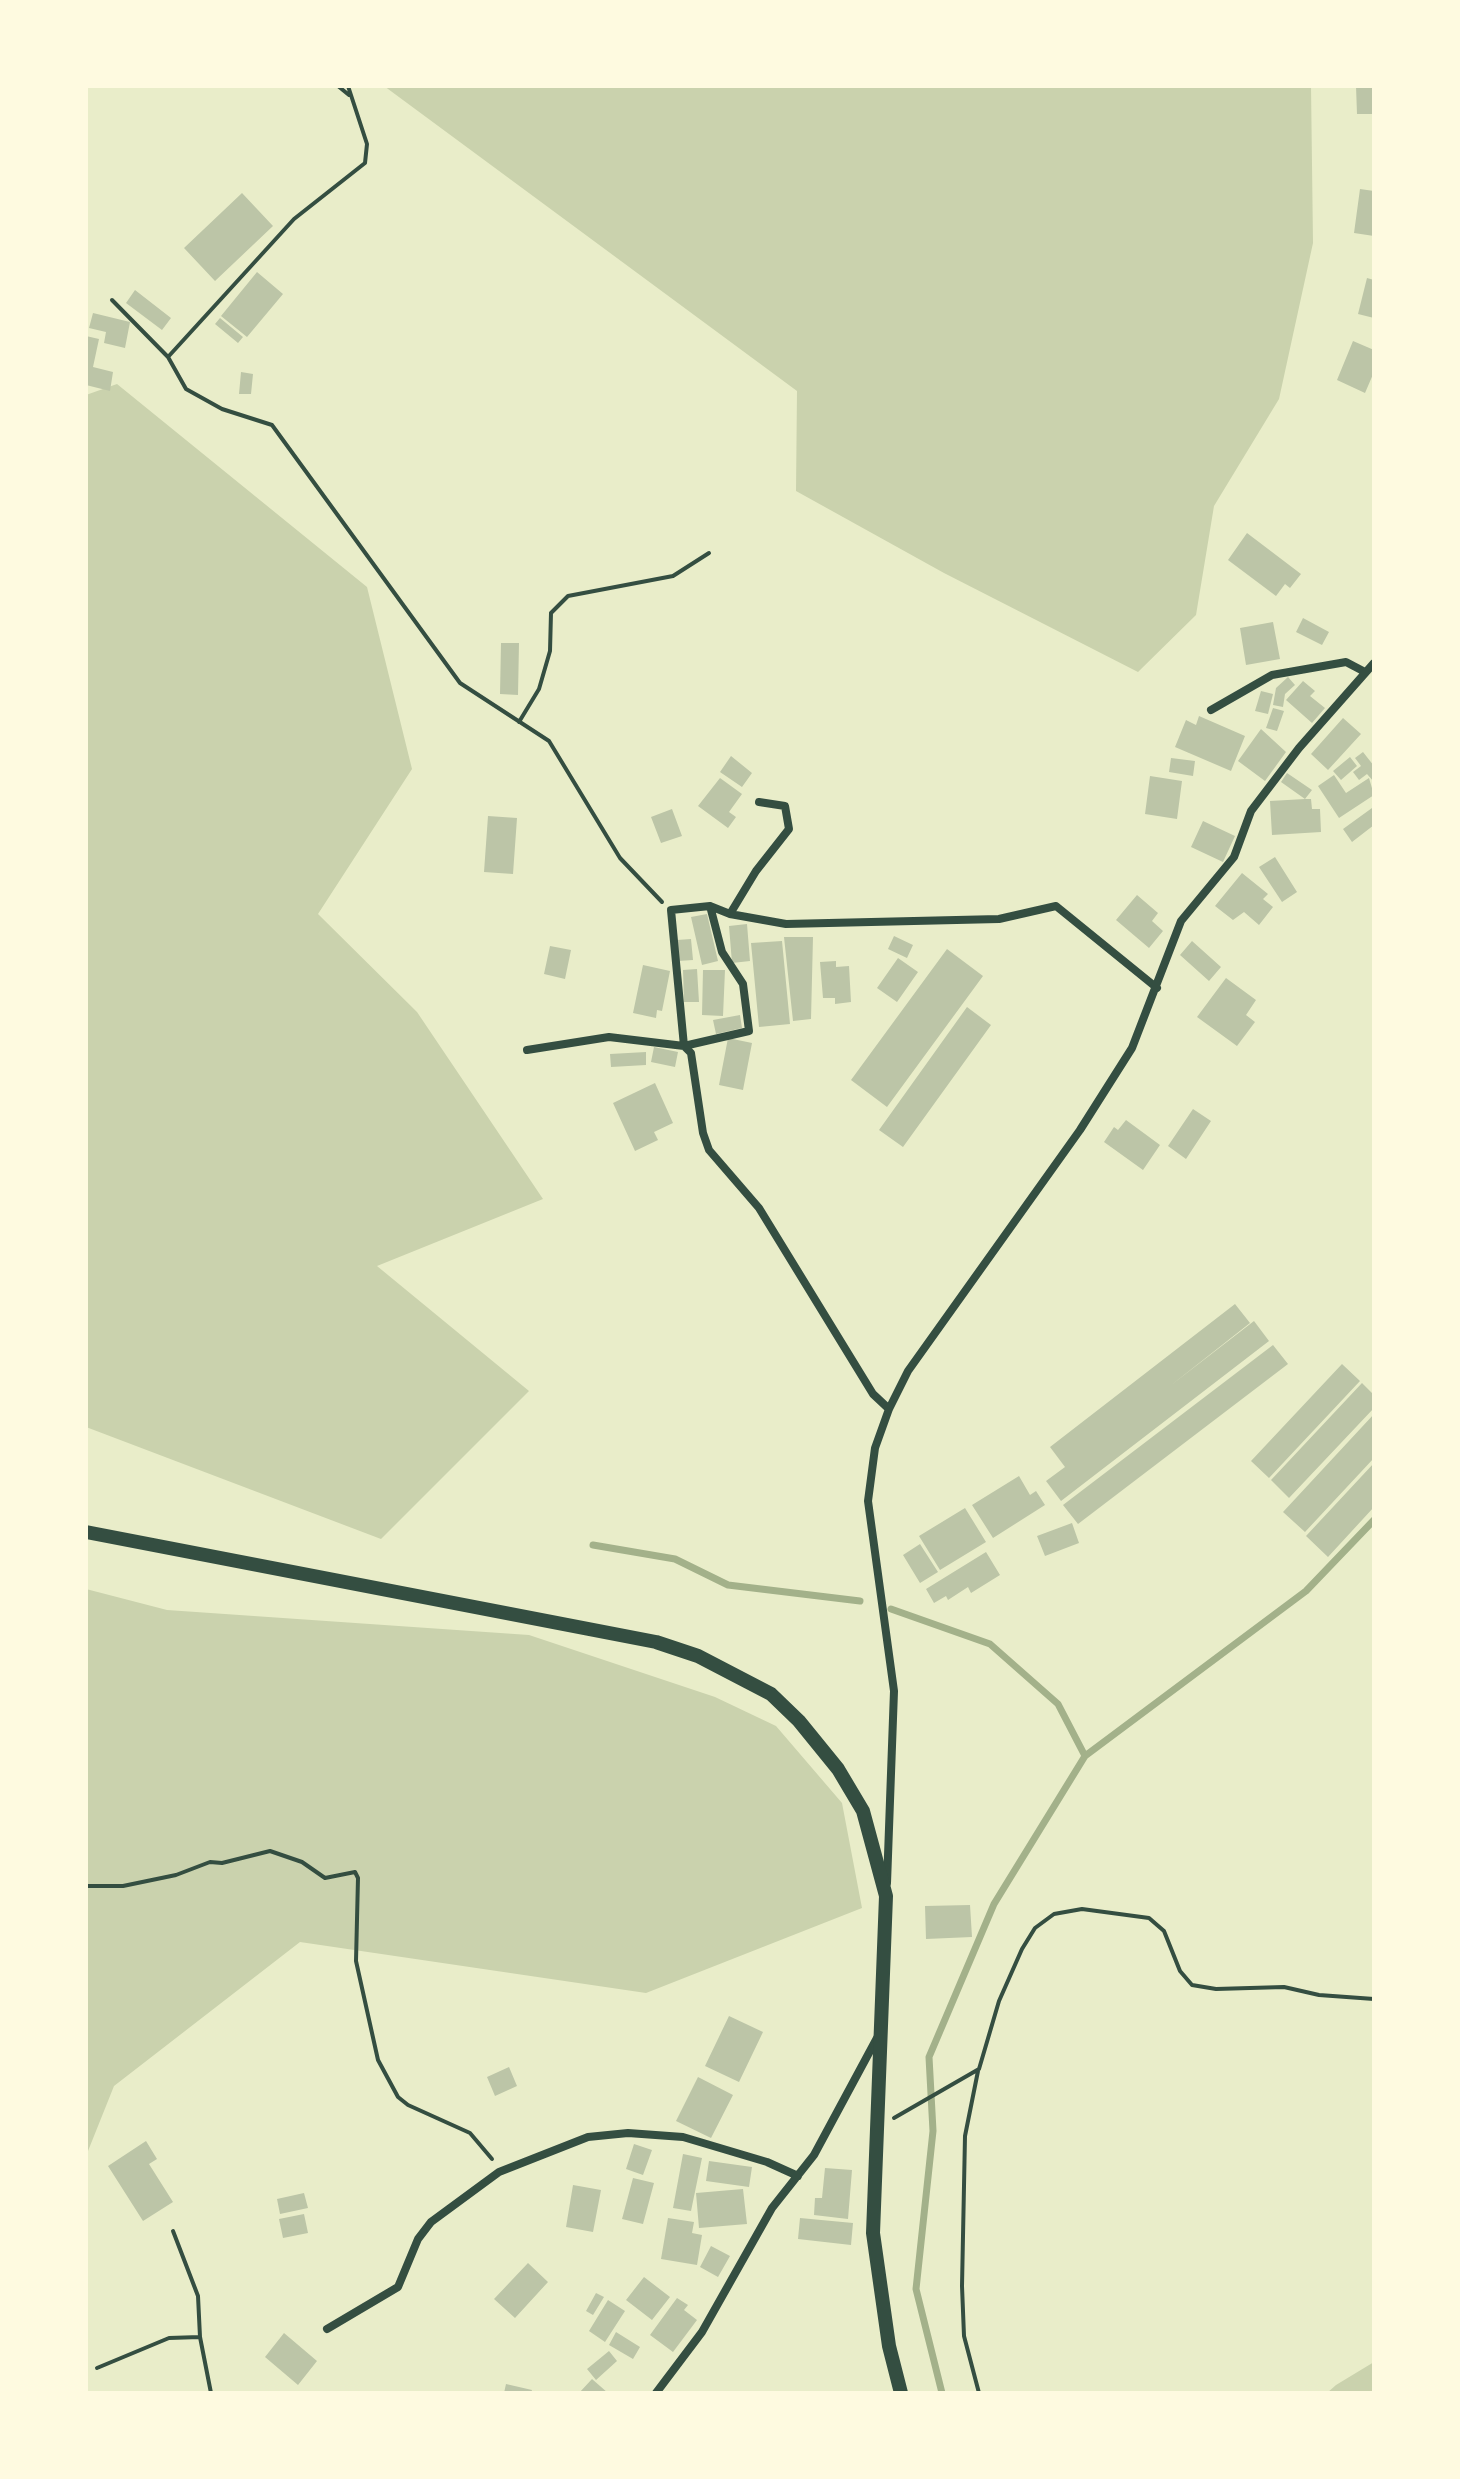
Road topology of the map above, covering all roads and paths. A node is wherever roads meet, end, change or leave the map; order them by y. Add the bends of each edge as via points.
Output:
1 (338, 86) edge
2 (348, 86) edge
3 (351, 97) junction
4 (112, 300) dead end
5 (168, 357) junction
6 (709, 553) dead end
7 (1374, 663) edge
8 (1365, 672) junction
9 (1211, 710) dead end
10 (519, 722) junction
11 (759, 802) dead end
12 (710, 906) junction
13 (671, 910) junction
14 (730, 914) junction
15 (1157, 988) junction
16 (684, 1046) junction
17 (527, 1050) dead end
18 (889, 1409) junction
19 (86, 1532) edge
20 (86, 1886) edge
21 (886, 1896) junction
22 (1374, 1999) edge
23 (882, 2030) junction
24 (979, 2069) junction
25 (918, 2104) dead end
26 (499, 2172) junction
27 (798, 2176) junction
28 (173, 2231) dead end
29 (327, 2329) dead end
30 (200, 2337) junction
31 (97, 2368) dead end
32 (211, 2393) edge
33 (656, 2393) edge
34 (901, 2393) edge
35 (979, 2393) edge

1 - 3 path
2 - 3 path
3 - 5 path via 367,144 365,163 294,219
4 - 5 path
5 - 10 path via 186,389 222,409 272,425 460,683
6 - 10 path via 673,576 568,596 551,613 550,651 539,689
7 - 8 street
8 - 9 street via 1346,662 1272,675
8 - 15 street via 1251,811 1234,857 1181,921
10 - 13 path via 549,741 620,858
11 - 14 street via 785,806 789,829
12 - 13 street
12 - 14 street
12 - 16 street via 722,952 743,984 749,1031
13 - 16 street
14 - 15 street via 786,924 999,919 1056,906
15 - 18 street via 1124,1060 1080,1130 908,1371
16 - 17 street via 609,1037
16 - 18 street via 691,1053 709,1150 759,1208 873,1394
18 - 21 street via 875,1448 868,1501 894,1691
19 - 21 street via 656,1642 698,1656 771,1694 838,1769 863,1811
20 - 26 path via 123,1886 270,1851 302,1862 325,1878 355,1872 356,1961 378,2060 398,2097 470,2133
21 - 23 street
22 - 24 path via 1284,1987 1192,1985 1180,1971 1164,1931 1149,1918 1082,1909 1054,1914 1035,1928 999,2001
23 - 27 street
23 - 34 street via 873,2233
24 - 25 path
24 - 35 path via 965,2136 962,2286 964,2336
26 - 27 street via 588,2137 628,2133 683,2137
26 - 29 street via 431,2222 398,2287
27 - 33 street via 751,2243 702,2332
28 - 30 path via 198,2296
30 - 31 path via 169,2338
30 - 32 path

